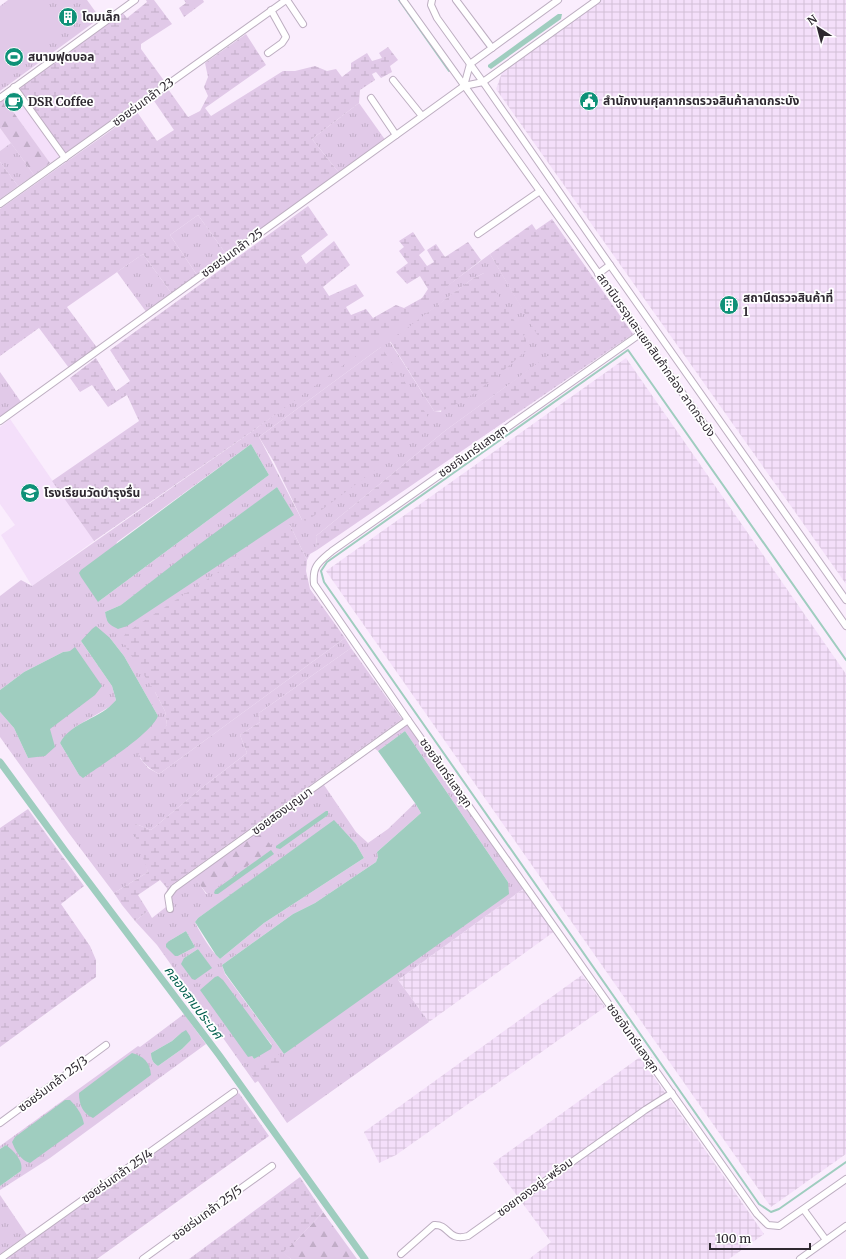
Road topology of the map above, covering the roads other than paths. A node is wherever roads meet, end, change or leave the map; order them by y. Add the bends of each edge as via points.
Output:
1 (135, 0) edge
2 (286, 0) edge
3 (403, 0) edge
4 (432, 0) edge
5 (456, 0) edge
6 (558, 0) edge
7 (597, 0) edge
8 (271, 10) junction
9 (303, 24) dead end
10 (492, 48) junction
11 (268, 53) dead end
12 (470, 64) junction
13 (393, 80) dead end
14 (483, 82) junction
15 (464, 86) junction
16 (14, 87) junction
17 (0, 98) edge
18 (371, 98) dead end
19 (422, 116) junction
20 (396, 135) junction
21 (65, 158) junction
22 (540, 191) junction
23 (0, 204) edge
24 (478, 234) dead end
25 (610, 265) junction
26 (598, 274) junction
27 (640, 334) junction
28 (0, 421) edge
29 (846, 600) edge
30 (846, 626) edge
31 (408, 720) junction
32 (170, 909) dead end
33 (106, 1045) dead end
34 (234, 1092) dead end
35 (672, 1093) junction
36 (0, 1123) edge
37 (272, 1166) dead end
38 (846, 1179) edge
39 (804, 1210) junction
40 (846, 1226) edge
41 (826, 1240) junction
42 (401, 1254) dead end
43 (0, 1259) edge
44 (143, 1259) edge
45 (800, 1259) edge

1 - 16 street
2 - 8 street, ซอยร่มเกล้า 23
2 - 9 street
3 - 15 street, สถานีบรรจุและแยกสินค้ากล่อง ลาดกระบัง
4 - 12 street, สถานีบรรจุและแยกสินค้ากล่อง ลาดกระบัง via 431,5 437,18
5 - 10 street
6 - 10 street
7 - 14 street
8 - 11 street via 286,37
8 - 21 street, ซอยร่มเกล้า 23
10 - 12 street
12 - 14 street, สถานีบรรจุและแยกสินค้ากล่อง ลาดกระบัง
12 - 15 street
13 - 19 street
14 - 15 street
14 - 25 street, สถานีบรรจุและแยกสินค้ากล่อง ลาดกระบัง
15 - 19 street, ซอยร่มเกล้า 25
15 - 22 street, สถานีบรรจุและแยกสินค้ากล่อง ลาดกระบัง
16 - 17 street
16 - 21 street
18 - 20 street
19 - 20 street, ซอยร่มเกล้า 25
20 - 28 street, ซอยร่มเกล้า 25
21 - 23 street, ซอยร่มเกล้า 23
22 - 24 street
22 - 26 street, สถานีบรรจุและแยกสินค้ากล่อง ลาดกระบัง
25 - 26 street
25 - 29 street, สถานีบรรจุและแยกสินค้ากล่อง ลาดกระบัง
26 - 27 street, สถานีบรรจุและแยกสินค้ากล่อง ลาดกระบัง
27 - 30 street, สถานีบรรจุและแยกสินค้ากล่อง ลาดกระบัง
27 - 31 street, ซอยจันทร์แสงสุก via 318,563 313,576 314,584
31 - 32 street, ซอยสองบุญมา via 174,888 168,896
31 - 35 street, ซอยจันทร์แสงสุก
33 - 36 street, ซอยร่มเกล้า 25/3
34 - 43 street, ซอยร่มเกล้า 25/4
35 - 39 street, ซอยจันทร์แสงสุก via 757,1214 768,1225 779,1226
35 - 42 street, ซอยทองอยู่-พร้อม via 468,1236 455,1237 439,1224 434,1225
37 - 44 street, ซอยร่มเกล้า 25/5
38 - 39 street, ซอยจันทร์แสงสุก
39 - 41 street
40 - 41 street
41 - 45 street

